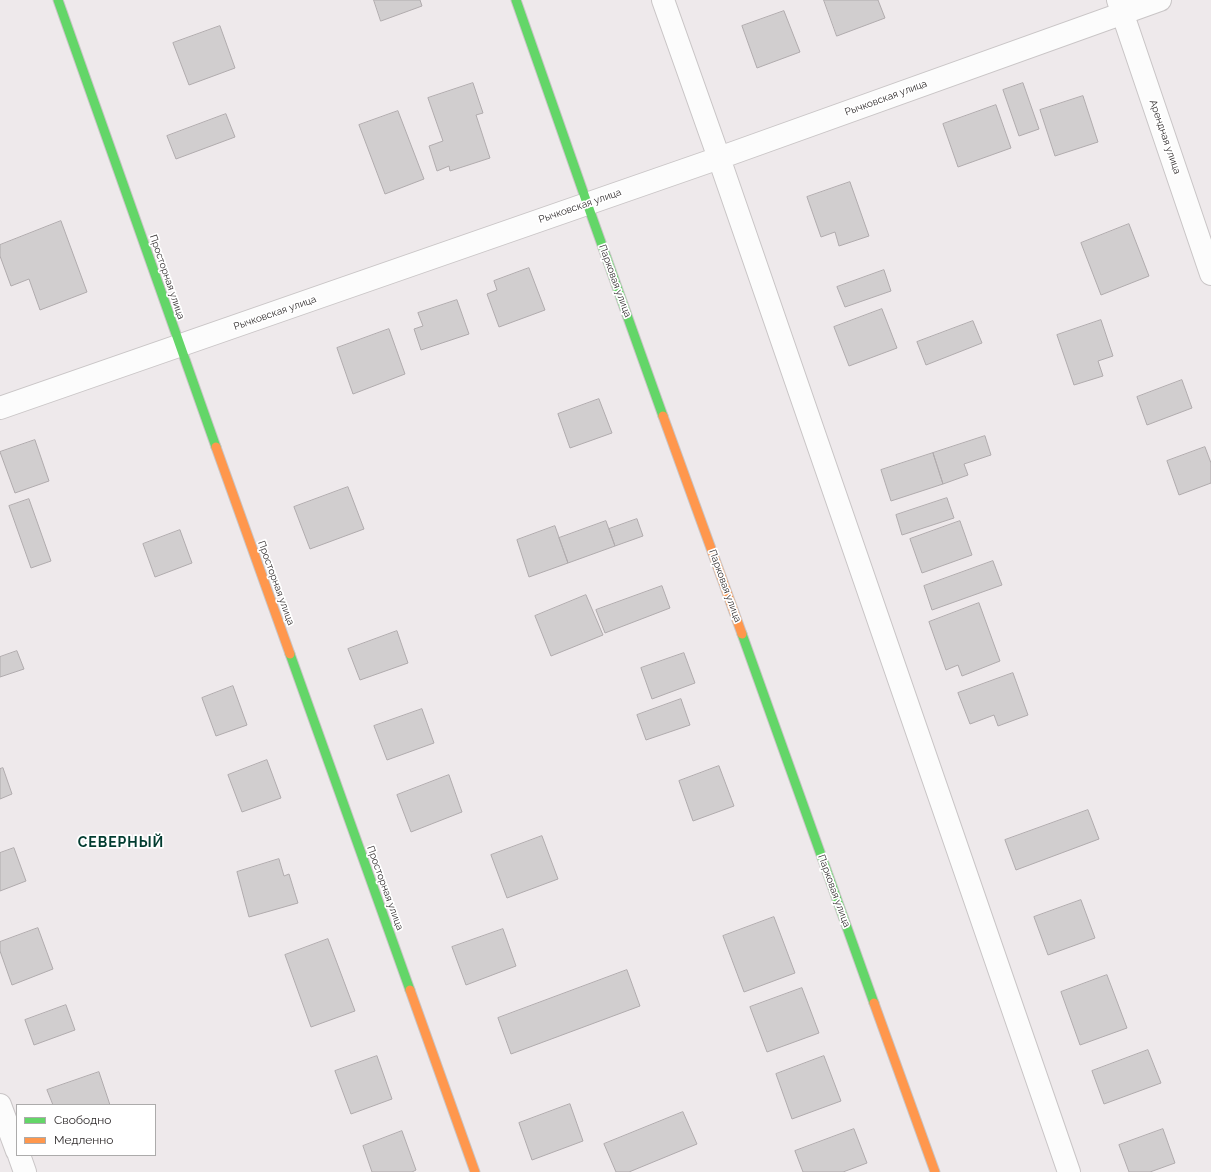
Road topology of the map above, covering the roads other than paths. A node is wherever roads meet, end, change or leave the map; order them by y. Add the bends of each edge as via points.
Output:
1 (58, 0) edge
2 (516, 0) edge
3 (663, 0) edge
4 (1160, 0) edge
5 (1120, 6) edge
6 (719, 158) junction
7 (587, 203) junction
8 (1211, 274) edge
9 (180, 346) junction
10 (0, 408) edge
11 (0, 1105) edge
12 (16, 1148) edge
13 (19, 1156) edge
14 (25, 1172) edge
15 (475, 1172) edge
16 (935, 1172) edge
17 (1069, 1172) edge

1 - 9 street, Просторная улица
2 - 7 street, Парковая улица
3 - 6 street
4 - 5 street, Рычковская улица
5 - 6 street, Рычковская улица
5 - 8 street, Арендная улица
6 - 7 street, Рычковская улица
6 - 17 street
7 - 9 street, Рычковская улица
7 - 16 street, Парковая улица
9 - 10 street, Рычковская улица
9 - 15 street, Просторная улица
11 - 12 street
13 - 14 street

